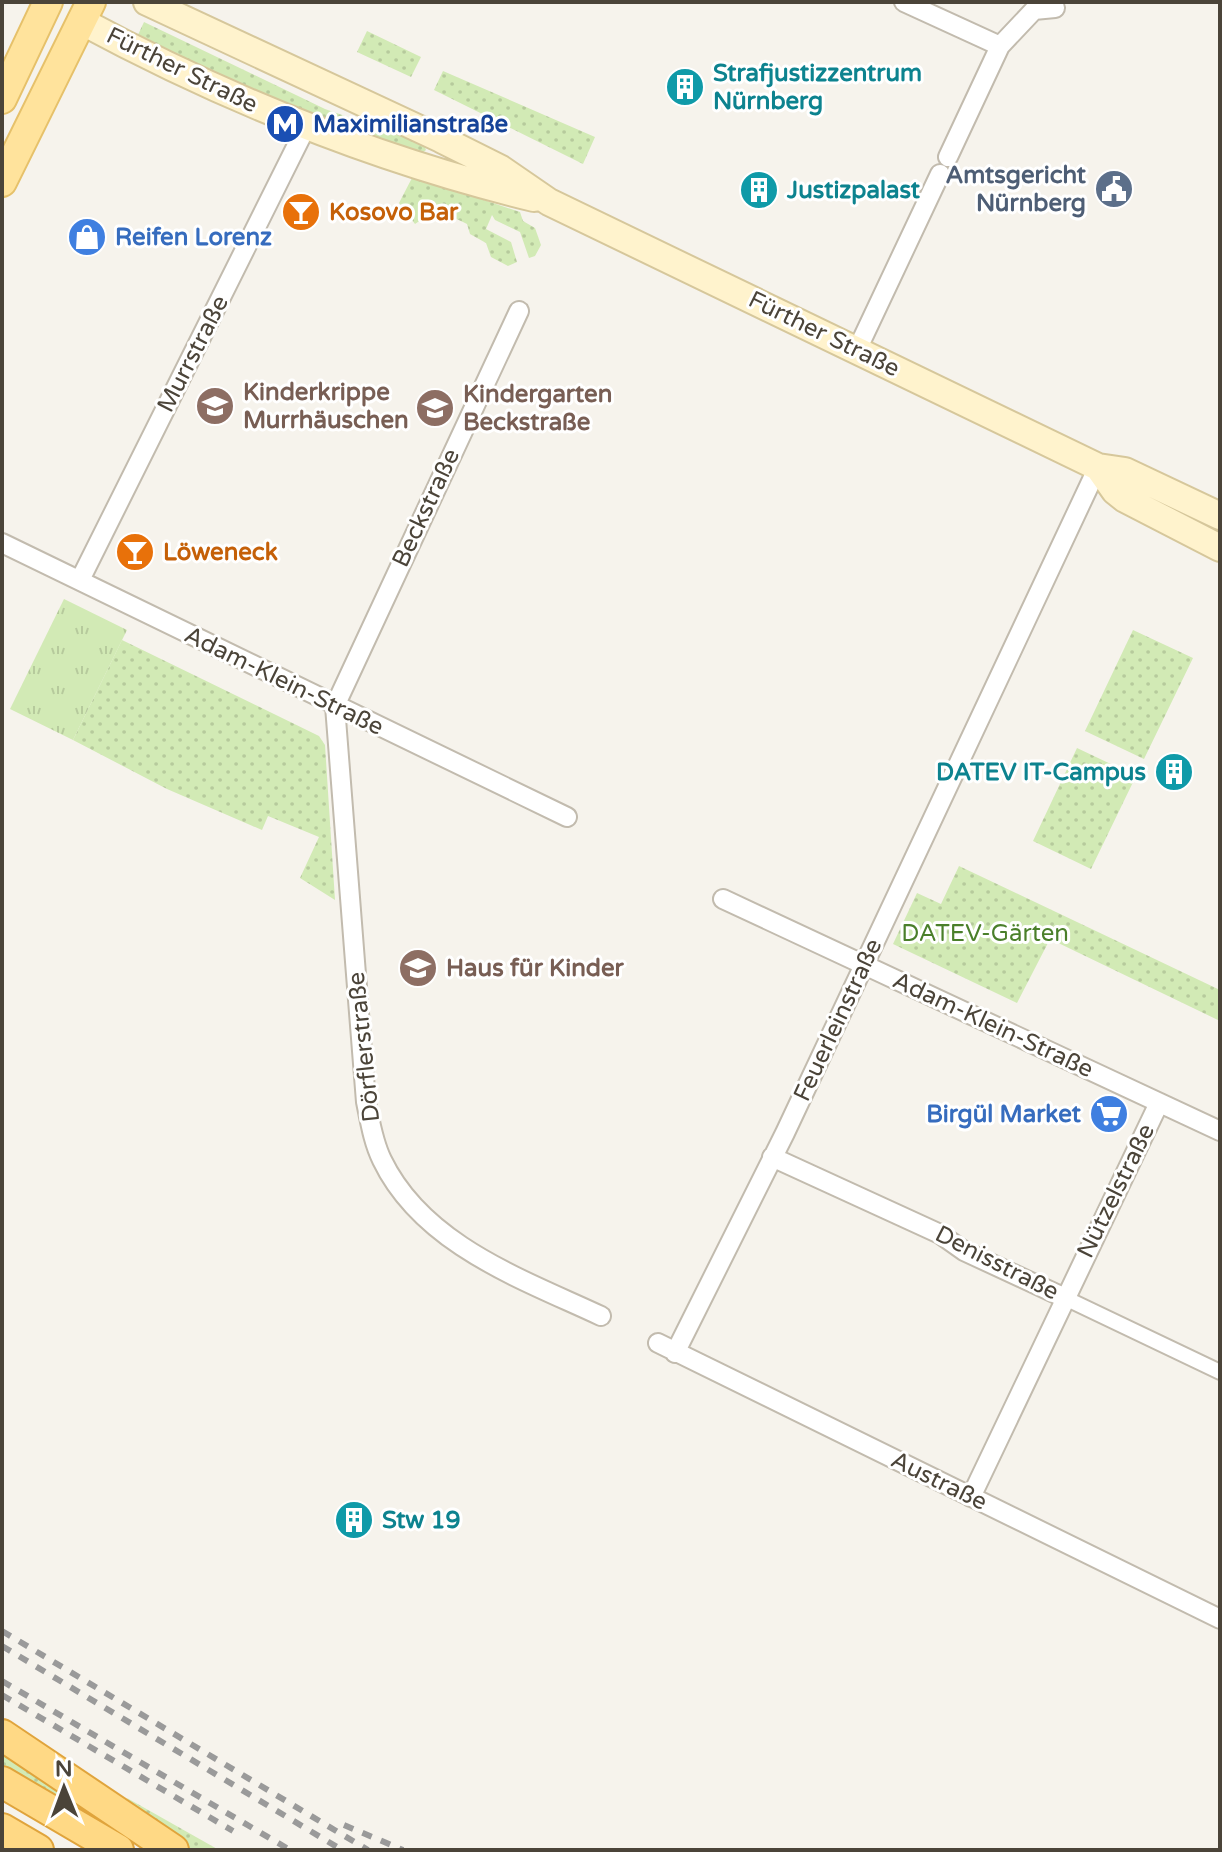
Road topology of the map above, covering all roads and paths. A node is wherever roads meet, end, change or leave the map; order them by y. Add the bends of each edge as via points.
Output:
1 (47, 2) edge
2 (147, 2) edge
3 (904, 2) edge
4 (1055, 8) dead end
5 (86, 12) edge
6 (1000, 46) junction
7 (2, 99) edge
8 (306, 127) junction
9 (2, 182) edge
10 (549, 202) junction
11 (519, 311) dead end
12 (857, 350) junction
13 (1098, 467) junction
14 (1220, 516) edge
15 (2, 543) edge
16 (1220, 548) edge
17 (80, 580) junction
18 (335, 706) junction
19 (567, 817) dead end
20 (723, 899) dead end
21 (864, 965) junction
22 (1159, 1103) junction
23 (1220, 1131) edge
24 (772, 1157) junction
25 (1065, 1298) junction
26 (601, 1316) dead end
27 (658, 1343) dead end
28 (675, 1353) junction
29 (1220, 1372) edge
30 (971, 1497) junction
31 (1220, 1619) edge
32 (2, 1735) edge
33 (2, 1782) edge
34 (2, 1829) edge
35 (38, 1850) edge
36 (118, 1850) edge
37 (173, 1850) edge

1 - 5 main road, Fürther Straße
1 - 7 main road
2 - 10 main road, Fürther Straße via 441,139 501,169
3 - 6 street
4 - 6 street via 1034,10
5 - 8 main road, Fürther Straße via 235,97
5 - 9 main road
6 - 12 street
8 - 10 main road, Fürther Straße
8 - 17 street, Murrstraße
10 - 12 main road, Fürther Straße
11 - 18 street, Beckstraße
12 - 13 main road, Fürther Straße
13 - 14 main road, Fürther Straße via 1125,471
13 - 16 main road, Fürther Straße via 1125,499
13 - 21 street, Feuerleinstraße
15 - 17 street, Adam-Klein-Straße
17 - 18 street, Adam-Klein-Straße
18 - 19 street, Adam-Klein-Straße
18 - 26 street, Dörflerstraße via 366,1102 381,1158 418,1212 460,1244 504,1271
20 - 21 street, Adam-Klein-Straße
21 - 22 street, Adam-Klein-Straße
21 - 24 street, Feuerleinstraße
22 - 23 street, Adam-Klein-Straße
22 - 25 street, Nützelstraße
24 - 25 street, Denisstraße
24 - 28 street, Feuerleinstraße
25 - 29 street, Denisstraße
25 - 30 street, Nützelstraße
27 - 28 street, Austraße
28 - 30 street, Austraße
30 - 31 street, Austraße
32 - 37 highway
33 - 36 highway
34 - 35 highway

